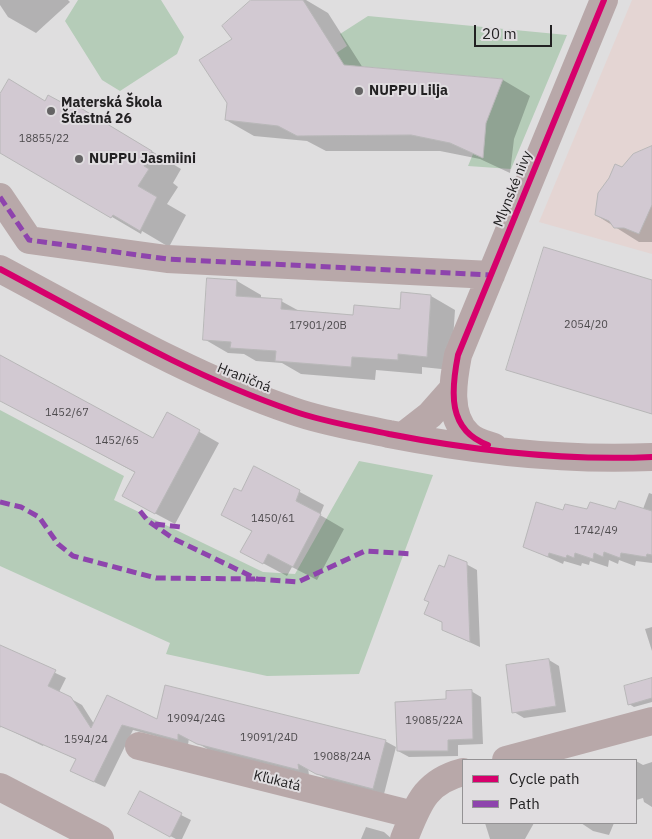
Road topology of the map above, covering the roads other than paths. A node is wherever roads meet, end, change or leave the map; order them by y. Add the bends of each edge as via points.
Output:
1 (604, 0) edge
2 (0, 197) edge
3 (0, 269) edge
4 (491, 275) junction
5 (453, 389) junction
6 (403, 436) junction
7 (498, 449) junction
8 (652, 457) edge
9 (652, 721) edge
10 (139, 746) dead end
11 (510, 759) edge
12 (462, 772) edge
13 (0, 787) edge
14 (409, 827) edge
15 (100, 839) edge

1 - 4 street, Mlynské nivy
2 - 4 street via 29,240 167,260
3 - 6 street, Hraničná via 218,382 295,412
4 - 5 street, Mlynské nivy via 458,355
5 - 6 street via 430,415
5 - 7 street, Hraničná via 456,410 468,435
6 - 7 street, Hraničná via 455,446
7 - 8 street, Hraničná via 560,458
9 - 11 street
10 - 14 street, Kľukatá
12 - 14 street, Kľukatá via 428,790 420,800
13 - 15 street

